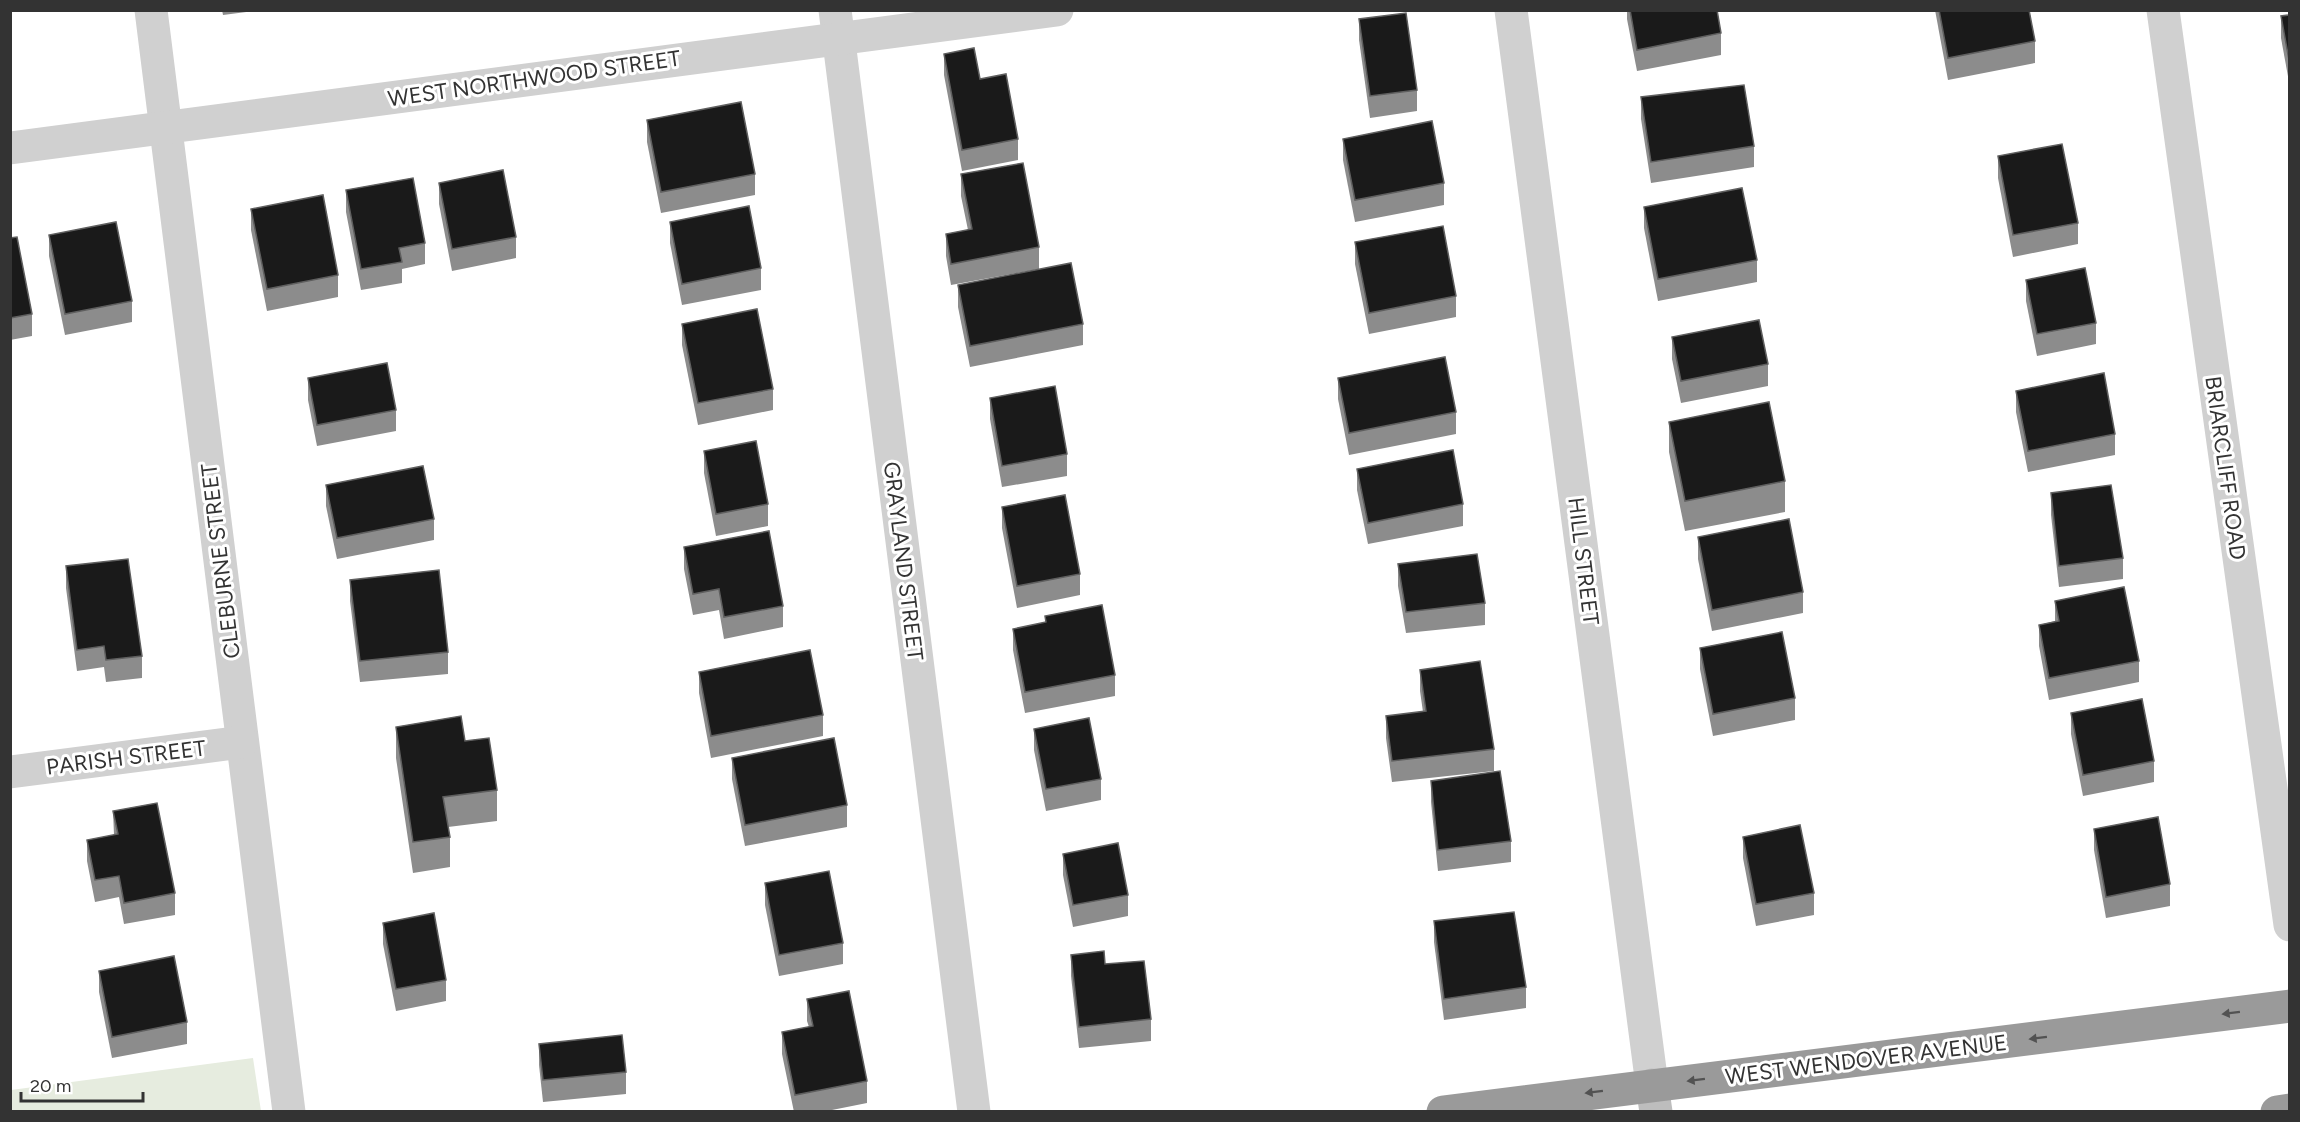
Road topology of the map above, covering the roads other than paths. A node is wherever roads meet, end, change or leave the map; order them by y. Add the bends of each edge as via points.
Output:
1 (151, 10) edge
2 (1057, 10) edge
3 (1511, 10) edge
4 (2163, 10) edge
5 (837, 24) edge
6 (167, 127) junction
7 (10, 148) edge
8 (242, 742) junction
9 (10, 772) edge
10 (2289, 925) edge
11 (2289, 1006) edge
12 (1654, 1098) edge
13 (2289, 1110) edge
14 (289, 1112) edge
15 (974, 1112) edge
16 (1443, 1112) edge
17 (2277, 1112) edge

1 - 6 street, CLEBURNE STREET
2 - 5 street, WEST NORTHWOOD STREET
3 - 12 street, HILL STREET
4 - 10 street, BRIARCLIFF ROAD
5 - 6 street, WEST NORTHWOOD STREET
5 - 15 street, GRAYLAND STREET
6 - 7 street, WEST NORTHWOOD STREET
6 - 8 street, CLEBURNE STREET
8 - 9 street, PARISH STREET
8 - 14 street, CLEBURNE STREET
11 -> 12 highway, WEST WENDOVER AVENUE
12 -> 16 highway, WEST WENDOVER AVENUE
13 - 17 highway

